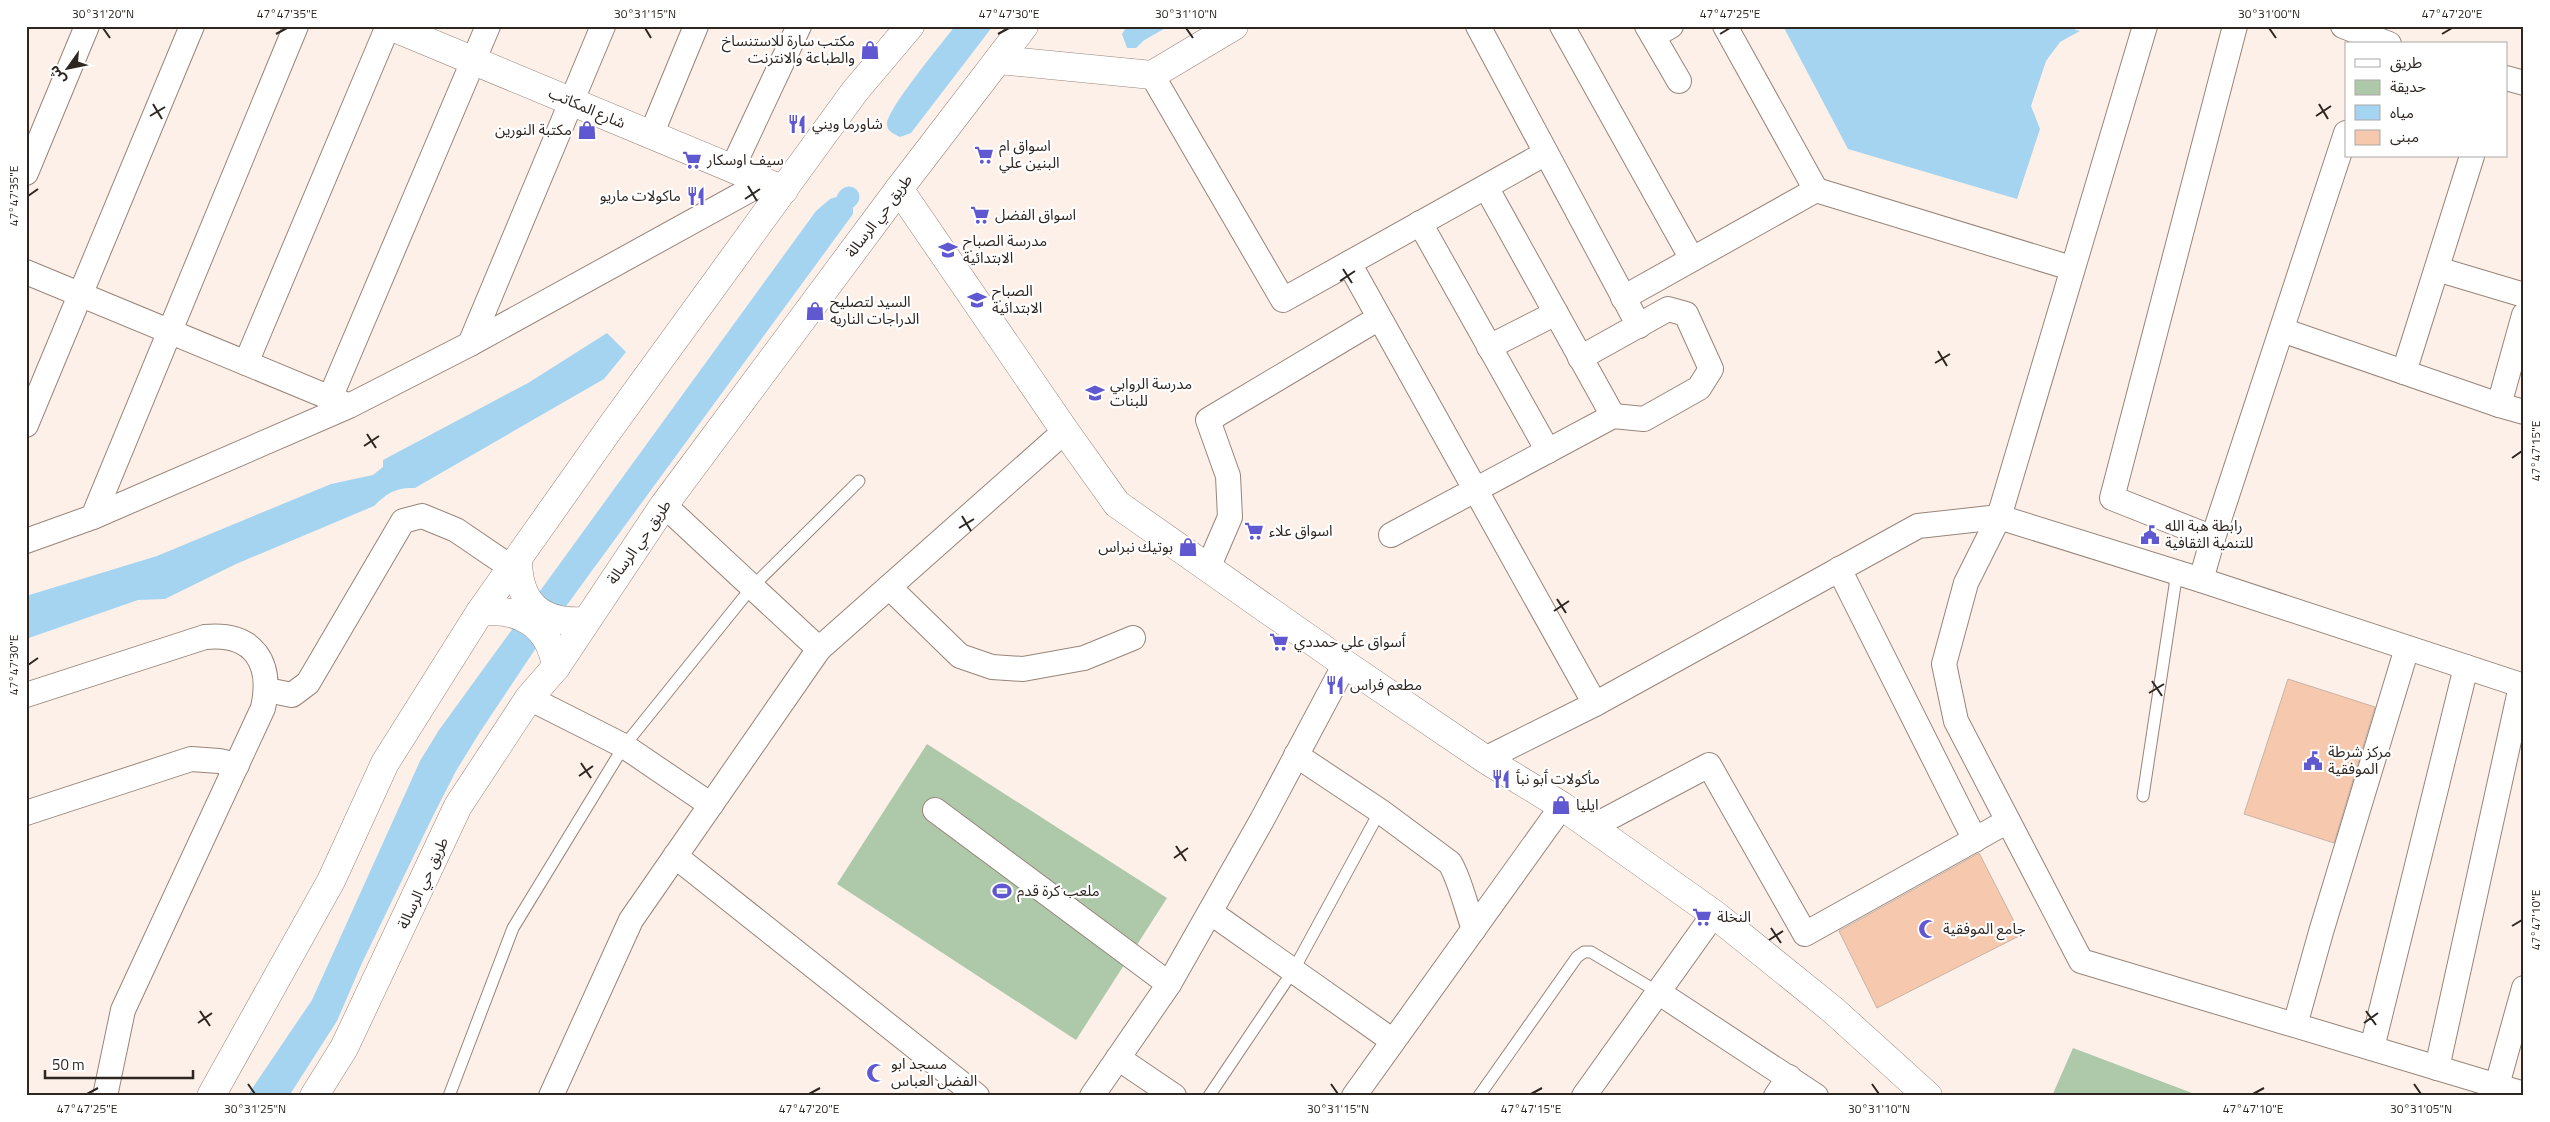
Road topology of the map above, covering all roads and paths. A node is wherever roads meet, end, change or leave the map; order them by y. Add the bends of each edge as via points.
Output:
1 (87, 26) edge
2 (192, 26) edge
3 (296, 26) edge
4 (389, 26) edge
5 (488, 26) edge
6 (603, 26) edge
7 (696, 26) edge
8 (799, 26) edge
9 (910, 26) edge
10 (1024, 26) edge
11 (1234, 26) edge
12 (1478, 26) edge
13 (1562, 26) edge
14 (1724, 26) edge
15 (2146, 26) edge
16 (2235, 26) edge
17 (2343, 26) edge
18 (1657, 30) edge
19 (2378, 38) edge
20 (999, 60) junction
21 (473, 61) junction
22 (1152, 75) junction
23 (2508, 79) edge
24 (1679, 81) dead end
25 (2524, 83) edge
26 (572, 102) junction
27 (651, 135) junction
28 (2345, 136) edge
29 (1546, 153) junction
30 (2471, 158) edge
31 (732, 168) junction
32 (26, 173) edge
33 (774, 186) junction
34 (1486, 187) junction
35 (899, 189) junction
36 (1816, 190) junction
37 (1420, 223) junction
38 (1692, 259) junction
39 (1349, 263) junction
40 (2072, 268) junction
41 (2436, 269) junction
42 (26, 272) edge
43 (81, 294) junction
44 (2524, 295) edge
45 (1624, 298) junction
46 (1556, 314) junction
47 (2524, 315) edge
48 (1380, 318) junction
49 (1638, 326) junction
50 (2282, 330) junction
51 (170, 331) junction
52 (470, 344) junction
53 (1489, 347) junction
54 (1580, 358) junction
55 (246, 363) junction
56 (2404, 372) junction
57 (340, 402) junction
58 (2499, 405) junction
59 (2524, 412) edge
60 (1613, 416) junction
61 (26, 426) edge
62 (1065, 431) junction
63 (1548, 451) junction
64 (859, 481) dead end
65 (1475, 490) junction
66 (664, 505) junction
67 (93, 517) junction
68 (1999, 517) junction
69 (1391, 536) dead end
70 (2213, 538) junction
71 (26, 541) edge
72 (1208, 568) junction
73 (1839, 569) junction
74 (516, 571) junction
75 (2178, 572) junction
76 (2201, 580) junction
77 (752, 587) junction
78 (889, 587) junction
79 (492, 612) junction
80 (578, 622) junction
81 (1133, 638) dead end
82 (2407, 648) junction
83 (819, 649) junction
84 (553, 656) junction
85 (1345, 664) junction
86 (2466, 667) junction
87 (2522, 686) edge
88 (267, 690) junction
89 (26, 695) edge
90 (530, 698) junction
91 (1595, 704) junction
92 (624, 746) junction
93 (1296, 755) junction
94 (1485, 759) junction
95 (236, 765) junction
96 (2143, 796) dead end
97 (711, 805) junction
98 (1562, 806) junction
99 (935, 810) dead end
100 (1380, 811) junction
101 (26, 813) edge
102 (2008, 822) junction
103 (1590, 828) junction
104 (1975, 840) junction
105 (675, 856) junction
106 (1210, 912) junction
107 (1714, 914) junction
108 (1474, 929) junction
109 (1293, 971) junction
110 (1169, 984) junction
111 (2524, 988) edge
112 (1658, 992) junction
113 (2296, 1025) junction
114 (1393, 1041) junction
115 (2372, 1048) junction
116 (1118, 1058) junction
117 (2437, 1068) junction
118 (1783, 1086) edge
119 (2496, 1091) edge
120 (2524, 1094) edge
121 (105, 1096) edge
122 (211, 1096) edge
123 (314, 1096) edge
124 (448, 1096) edge
125 (551, 1096) edge
126 (977, 1096) edge
127 (1092, 1096) edge
128 (1174, 1096) edge
129 (1209, 1096) edge
130 (1354, 1096) edge
131 (1478, 1096) edge
132 (1584, 1096) edge
133 (1816, 1096) edge
134 (1928, 1096) edge

1 - 32 street
2 - 43 street
3 - 51 street
4 - 21 main road, شارع المكاتب
4 - 55 street
5 - 21 street
6 - 26 street
7 - 27 street
8 - 31 street
9 - 33 main road
10 - 20 main road, طريق حي الرسالة
11 - 22 main road
12 - 29 street
13 - 38 street
14 - 36 street
15 - 40 street
16 - 70 street via 2112,498
17 - 19 street
18 - 24 street
20 - 22 main road
20 - 35 main road, طريق حي الرسالة
21 - 26 main road, شارع المكاتب
21 - 57 street
22 - 39 street via 1283,300
23 - 25 street
26 - 27 main road, شارع المكاتب
26 - 52 street
27 - 31 main road, شارع المكاتب
28 - 50 street
29 - 34 street
29 - 45 street
30 - 41 street
31 - 33 main road, شارع المكاتب
33 - 52 street
33 - 74 main road
34 - 37 street
34 - 46 street
35 - 62 main road
35 - 66 main road, طريق حي الرسالة
36 - 38 street
36 - 40 street
37 - 39 street
37 - 53 street
38 - 45 street
39 - 48 street
40 - 68 street
41 - 44 street
41 - 56 street
42 - 43 street
43 - 51 street
43 - 61 street
45 - 49 street
46 - 53 street
46 - 54 street
47 - 58 street
48 - 65 street
48 - 72 street via 1208,420 1228,476 1230,517
49 - 54 street
49 - 60 street via 1668,309 1686,314 1711,369 1700,388 1644,419
50 - 56 street
50 - 70 street
51 - 55 street
51 - 67 street
52 - 57 street
53 - 63 street
54 - 60 street
55 - 57 street
56 - 58 street
57 - 67 street
58 - 59 street
60 - 63 street
62 - 72 main road via 1117,504
62 - 78 street
63 - 65 street
64 - 77 lane
65 - 69 street
65 - 91 street
66 - 77 street
66 - 80 main road, طريق حي الرسالة
67 - 71 street
68 - 73 street via 1918,526
68 - 75 street
68 - 102 street via 1966,583 1944,664 1956,721
70 - 76 street
72 - 85 main road
73 - 91 street
73 - 104 street
74 - 79 main road
74 - 80 main road via 527,600 539,612 554,620
74 - 88 street via 456,530 422,516 403,521 308,683 292,695
75 - 76 street
75 - 96 lane
76 - 82 street
77 - 83 street
77 - 92 lane
78 - 81 street via 960,656 992,668 1023,669 1084,658
78 - 83 street
79 - 84 main road via 517,614 533,623 545,636
79 - 122 main road via 385,763 331,881
80 - 84 main road, طريق حي الرسالة
82 - 86 street
82 - 113 street
83 - 97 street
84 - 90 main road, طريق حي الرسالة
85 - 93 street
85 - 94 main road
86 - 87 street
86 - 115 street
87 - 117 street
88 - 89 street via 260,658 251,647 224,635 205,637
88 - 95 street via 263,708
90 - 92 street
90 - 123 main road, طريق حي الرسالة via 458,806 344,1048
91 - 94 street
92 - 97 street
92 - 124 lane via 513,928
93 - 100 street
93 - 106 street
94 - 98 main road
95 - 101 street via 219,760 191,759
95 - 121 street via 123,1010
97 - 105 street
98 - 103 main road
98 - 108 street
99 - 110 street
100 - 108 street via 1450,863
100 - 109 lane
102 - 104 street
102 - 113 street via 2081,960
103 - 104 street via 1709,765 1805,934
103 - 107 main road
105 - 125 street via 631,920
105 - 126 street
106 - 109 street
106 - 110 street
107 - 112 street
107 - 134 main road via 1833,1010
108 - 114 street
109 - 114 street
109 - 129 lane
110 - 116 street
111 - 119 street
112 - 118 street
112 - 131 lane via 1591,952 1584,952 1577,957
112 - 132 street
113 - 115 street
114 - 130 street
115 - 117 street
116 - 127 street
116 - 128 street
117 - 119 street
118 - 133 street
119 - 120 street

